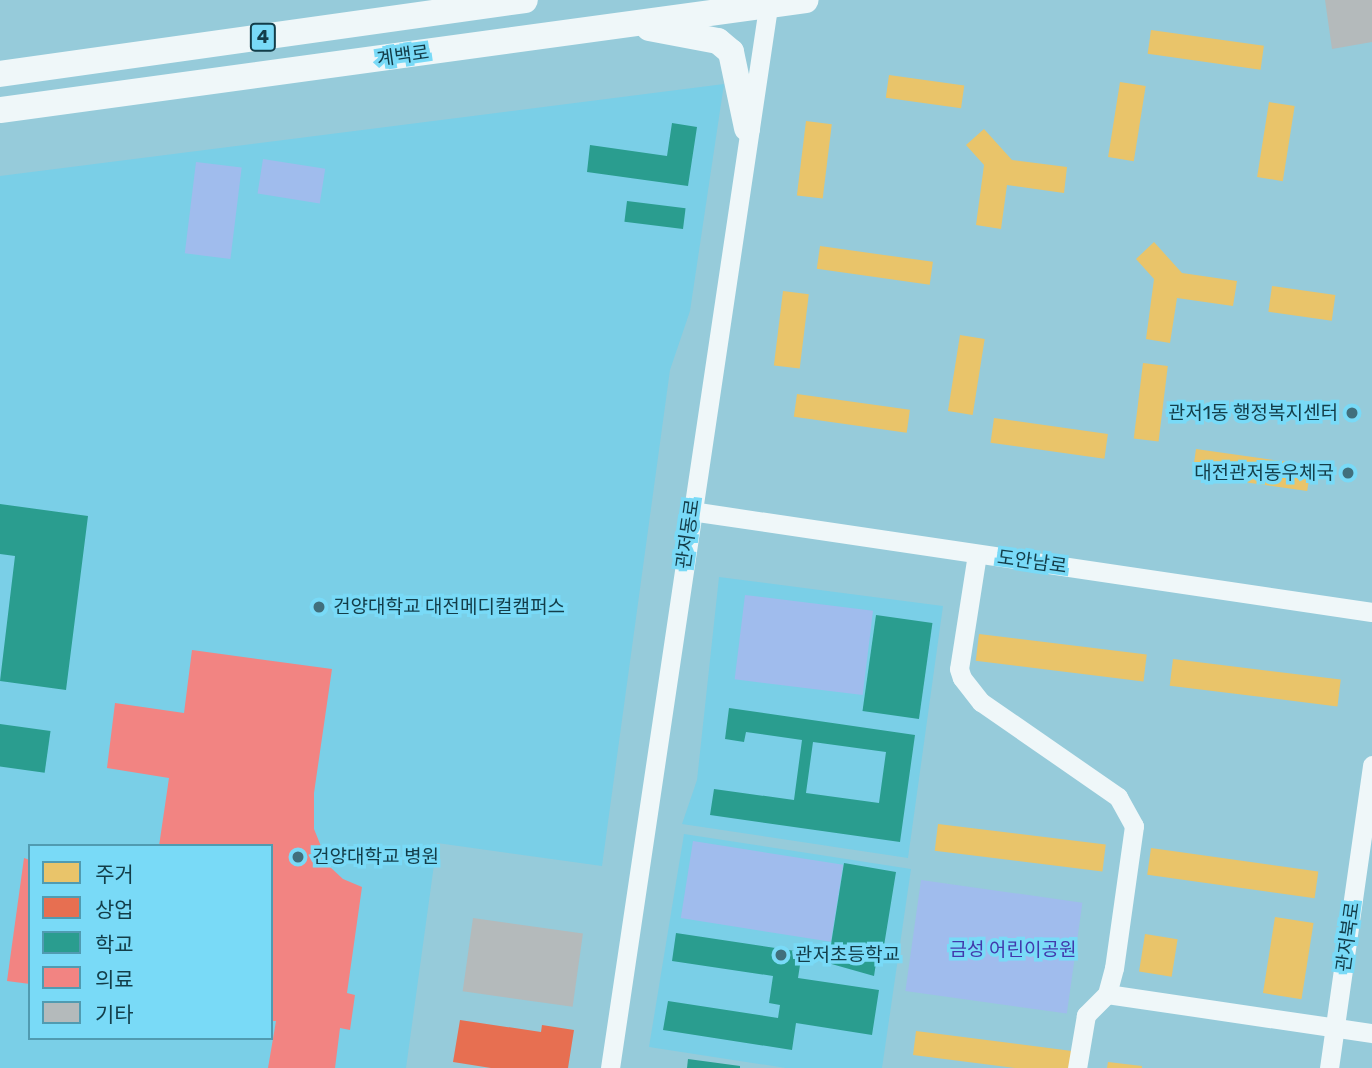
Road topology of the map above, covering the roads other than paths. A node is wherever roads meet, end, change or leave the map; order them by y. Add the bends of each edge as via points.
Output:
1 (525, 0) edge
2 (806, 0) edge
3 (769, 2) edge
4 (634, 24) junction
5 (0, 74) edge
6 (0, 110) edge
7 (747, 128) junction
8 (691, 511) junction
9 (977, 554) junction
10 (1372, 612) edge
11 (1372, 765) edge
12 (1107, 993) junction
13 (1335, 1026) junction
14 (1372, 1033) edge
15 (610, 1068) edge
16 (1077, 1068) edge
17 (1329, 1068) edge

1 - 5 main road, 계백로 / 4
2 - 3 main road, 계백로 / 4
3 - 4 main road, 계백로 / 4
3 - 7 street, 관저동로
4 - 6 main road, 계백로 / 4
4 - 7 main road via 718,41 731,52
7 - 8 street, 관저동로
8 - 9 street, 도안남로
8 - 15 street, 관저동로
9 - 10 street, 도안남로
9 - 12 street via 962,677 981,702 1118,797 1134,826 1126,899
11 - 13 street, 관저북로
12 - 13 street
12 - 16 street via 1086,1015
13 - 14 street
13 - 17 street, 관저북로

